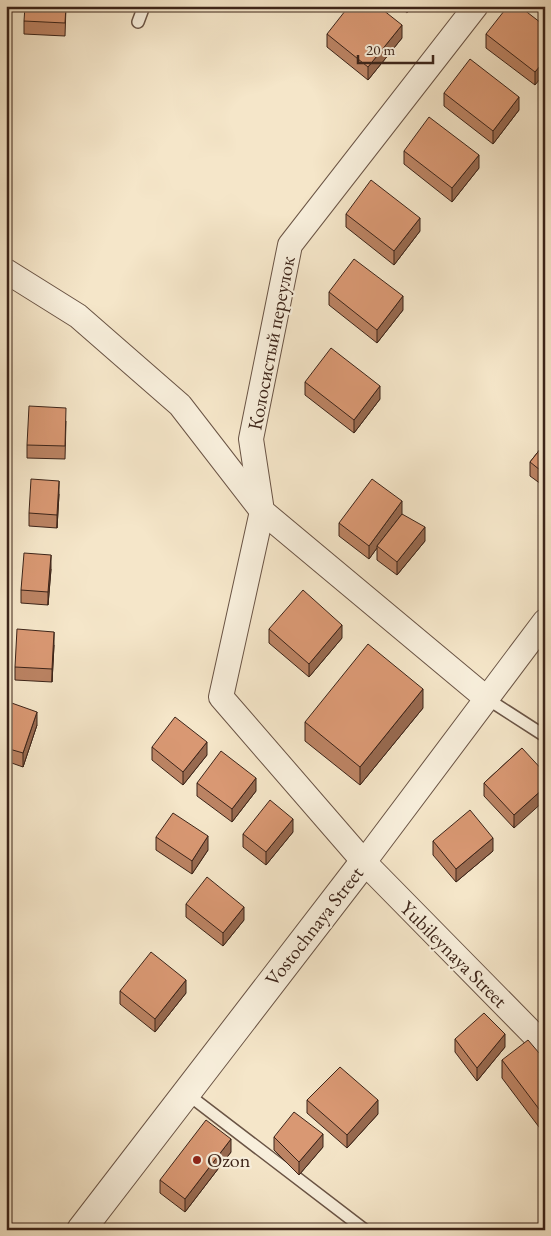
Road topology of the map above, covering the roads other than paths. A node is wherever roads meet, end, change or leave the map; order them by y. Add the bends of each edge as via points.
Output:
1 (144, 6) edge
2 (476, 6) edge
3 (138, 22) dead end
4 (6, 271) edge
5 (262, 511) junction
6 (545, 621) edge
7 (486, 698) junction
8 (545, 736) edge
9 (364, 862) junction
10 (545, 1046) edge
11 (185, 1093) junction
12 (81, 1230) edge
13 (365, 1230) edge

1 - 3 lane
2 - 5 street, Колосистый переулок via 290,245 251,439
4 - 5 street via 78,316 180,405
5 - 7 street
5 - 9 street, Yubileynaya Street via 222,696
6 - 7 street, Vostochnaya Street
7 - 8 lane
7 - 9 street, Vostochnaya Street
9 - 10 street, Yubileynaya Street
9 - 11 street, Vostochnaya Street
11 - 12 street, Vostochnaya Street
11 - 13 lane

